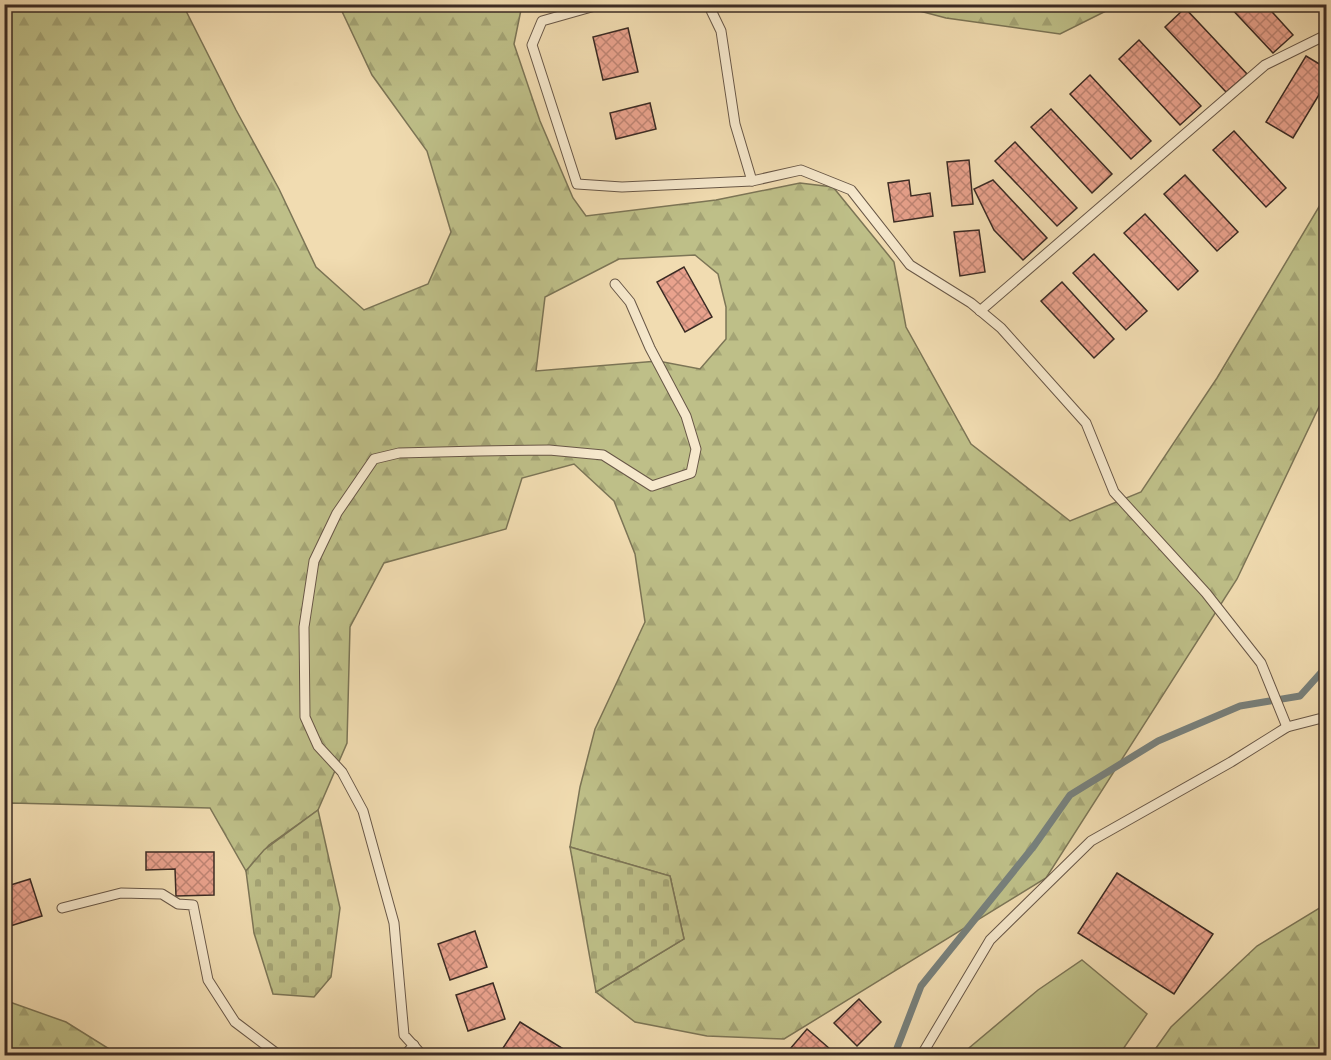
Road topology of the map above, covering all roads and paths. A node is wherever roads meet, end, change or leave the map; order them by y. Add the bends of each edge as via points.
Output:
1 (602, 4) edge
2 (708, 4) edge
3 (1326, 35) edge
4 (752, 181) junction
5 (615, 284) dead end
6 (980, 311) junction
7 (1326, 717) edge
8 (1287, 727) junction
9 (62, 908) dead end
10 (414, 1045) junction
11 (280, 1056) edge
12 (404, 1056) edge
13 (423, 1056) edge
14 (921, 1056) edge

1 - 4 lane via 542,21 532,45 577,184 622,187
2 - 4 lane via 721,31 735,124
3 - 6 lane via 1265,65
4 - 6 lane via 801,170 851,190 910,266
5 - 10 lane via 630,302 686,416 696,448 691,473 652,486 603,455 549,450 399,453 374,459 337,513 314,561 304,627 305,717 318,746 342,771 363,811 394,923 404,1035
6 - 8 lane via 1001,328 1086,423 1114,492 1206,593 1261,663
7 - 8 lane
8 - 14 lane via 1091,840 990,940
9 - 11 lane via 121,892 162,894 178,904 193,905 208,980 235,1022
10 - 12 lane
10 - 13 lane

